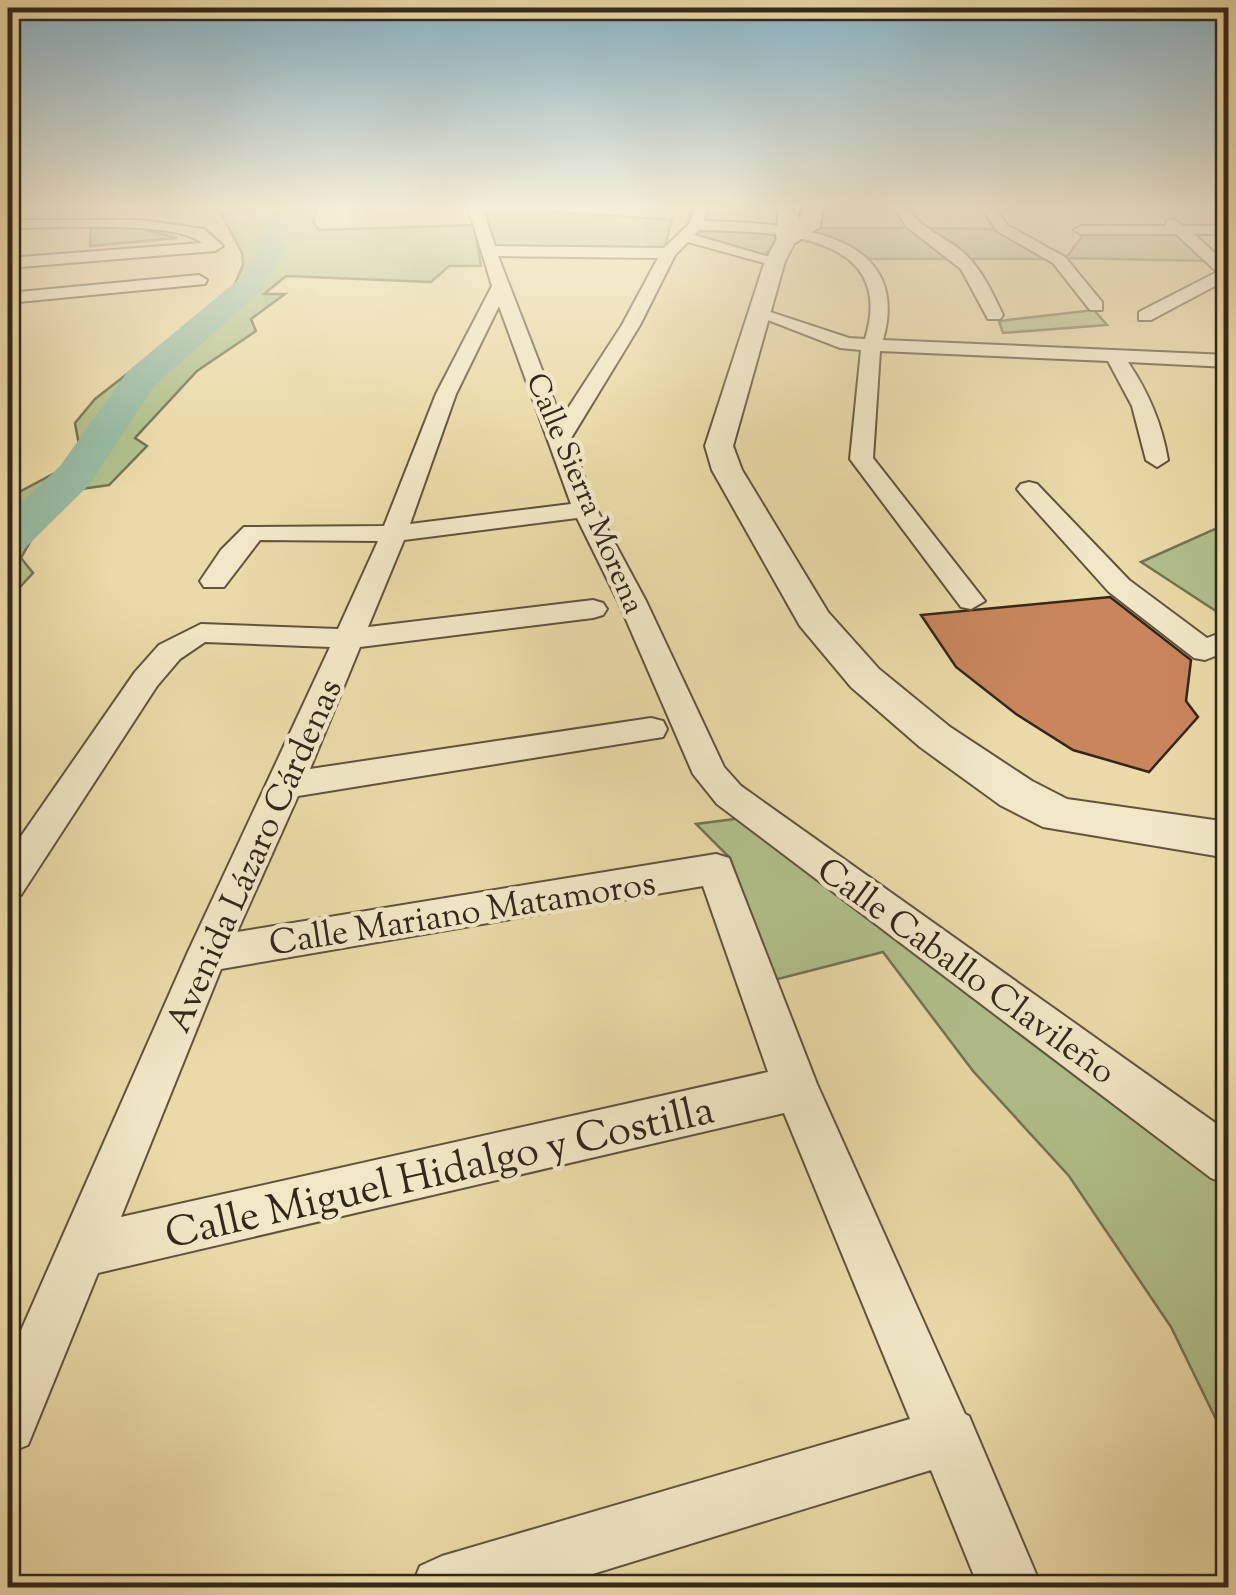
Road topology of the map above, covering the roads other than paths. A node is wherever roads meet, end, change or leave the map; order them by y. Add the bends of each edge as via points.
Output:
1 (184, 281) edge
2 (499, 281) edge
3 (653, 281) edge
4 (772, 281) edge
5 (871, 281) edge
6 (978, 281) edge
7 (1076, 281) edge
8 (1213, 281) edge
9 (500, 286) junction
10 (8, 298) edge
11 (1096, 306) dead end
12 (761, 314) junction
13 (994, 315) dead end
14 (1145, 316) dead end
15 (499, 320) junction
16 (872, 346) junction
17 (1114, 357) junction
18 (1228, 360) edge
19 (558, 441) junction
20 (1156, 460) dead end
21 (1029, 489) dead end
22 (586, 510) junction
23 (394, 534) junction
24 (214, 581) dead end
25 (971, 601) dead end
26 (592, 609) dead end
27 (348, 639) junction
28 (1228, 639) edge
29 (651, 729) dead end
30 (710, 774) joint
31 (286, 785) junction
32 (1228, 840) edge
33 (8, 884) edge
34 (207, 954) junction
35 (796, 1088) junction
36 (1228, 1162) edge
37 (82, 1252) junction
38 (8, 1425) edge
39 (949, 1436) junction
40 (442, 1588) edge
41 (1011, 1588) edge

1 - 10 street
2 - 9 street, Calle Sierra Morena
3 - 19 street
4 - 12 street
5 - 16 street via 880,308
6 - 13 street
7 - 11 street
8 - 14 street
9 - 15 street, Avenida Lázaro Cárdenas
9 - 15 street, Calle Sierra Morena
12 - 16 street via 847,344
12 - 32 street via 720,456 813,618 865,678 935,737 1059,815
15 - 19 street, Calle Sierra Morena
15 - 23 street, Avenida Lázaro Cárdenas via 446,394
16 - 17 street
16 - 25 street via 860,460
17 - 18 street
17 - 20 street via 1139,392
19 - 22 street, Calle Sierra Morena
21 - 28 street via 1119,586 1205,651
22 - 23 street
22 - 30 street, Calle Sierra Morena
23 - 24 street via 254,532
23 - 27 street, Avenida Lázaro Cárdenas
26 - 27 street
27 - 31 street, Avenida Lázaro Cárdenas
27 - 33 street via 200,633 183,640 146,679
29 - 31 street
30 - 36 street, Calle Caballo Clavileño via 729,795
31 - 34 street, Avenida Lázaro Cárdenas
34 - 35 street, Calle Mariano Matamoros via 716,869
34 - 37 street, Avenida Lázaro Cárdenas
35 - 37 street, Calle Miguel Hidalgo y Costilla
35 - 39 street
37 - 38 street, Avenida Lázaro Cárdenas
39 - 40 street
39 - 41 street

